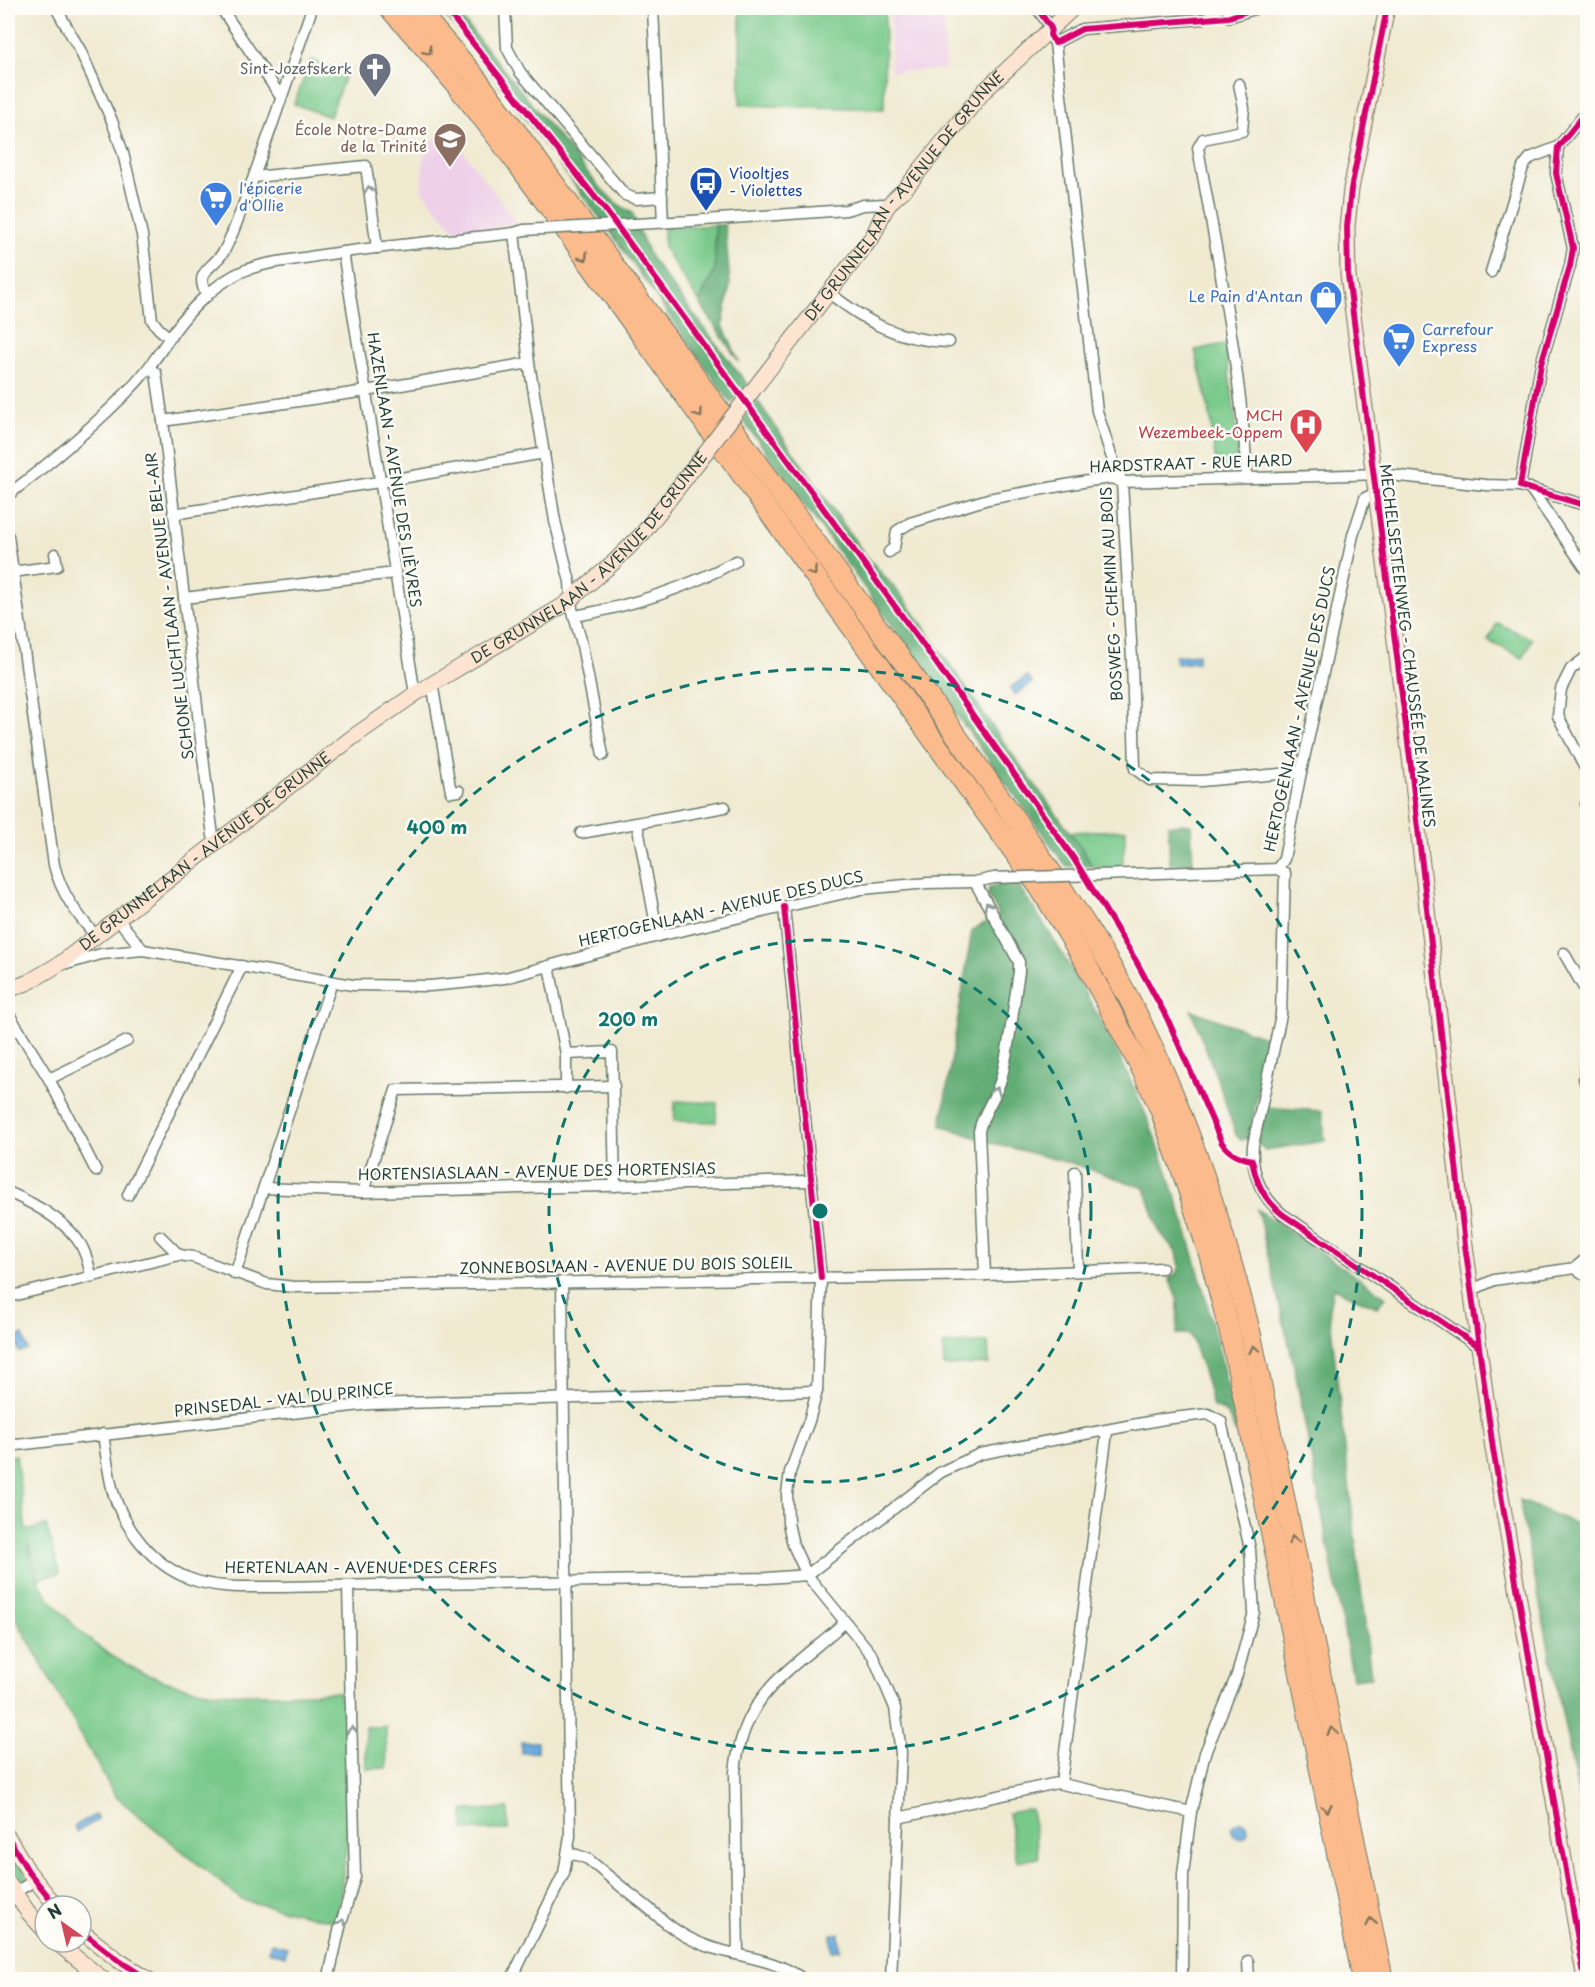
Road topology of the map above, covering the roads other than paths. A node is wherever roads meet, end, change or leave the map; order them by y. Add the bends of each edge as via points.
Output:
1 (56, 8) edge
2 (221, 8) edge
3 (312, 8) edge
4 (389, 8) edge
5 (416, 8) edge
6 (505, 8) edge
7 (653, 8) edge
8 (1037, 8) edge
9 (1072, 8) edge
10 (1257, 8) edge
11 (1387, 8) edge
12 (1228, 12) edge
13 (1202, 20) dead end
14 (1051, 28) junction
15 (1055, 44) junction
16 (1239, 84) dead end
17 (281, 97) junction
18 (1587, 110) edge
19 (1558, 147) junction
20 (254, 177) junction
21 (662, 196) junction
22 (885, 209) junction
23 (663, 223) junction
24 (519, 232) junction
25 (377, 248) junction
26 (343, 252) junction
27 (1491, 272) dead end
28 (204, 273) junction
29 (218, 287) junction
30 (828, 292) junction
31 (207, 296) junction
32 (170, 338) junction
33 (949, 342) dead end
34 (529, 363) junction
35 (149, 368) junction
36 (366, 391) junction
37 (163, 421) junction
38 (544, 453) junction
39 (1373, 474) junction
40 (1247, 477) junction
41 (379, 482) junction
42 (1122, 482) junction
43 (1525, 487) junction
44 (1376, 493) junction
45 (8, 495) edge
46 (1587, 506) edge
47 (173, 513) junction
48 (8, 536) edge
49 (889, 552) dead end
50 (55, 554) dead end
51 (736, 561) dead end
52 (12, 572) junction
53 (1587, 572) edge
54 (395, 573) junction
55 (184, 598) junction
56 (573, 598) junction
57 (575, 616) junction
58 (1587, 656) edge
59 (432, 683) junction
60 (415, 694) junction
61 (603, 754) dead end
62 (1301, 772) junction
63 (1587, 774) edge
64 (459, 791) dead end
65 (1587, 800) edge
66 (726, 807) dead end
67 (1587, 808) edge
68 (637, 823) junction
69 (580, 833) dead end
70 (217, 843) junction
71 (1278, 868) junction
72 (975, 882) junction
73 (784, 907) junction
74 (117, 918) junction
75 (96, 936) junction
76 (658, 936) junction
77 (143, 950) junction
78 (1564, 953) dead end
79 (61, 963) junction
80 (242, 966) junction
81 (549, 966) junction
82 (332, 982) junction
83 (8, 990) edge
84 (1587, 995) edge
85 (8, 1013) edge
86 (127, 1041) dead end
87 (1587, 1053) edge
88 (566, 1054) junction
89 (48, 1079) junction
90 (614, 1086) junction
91 (566, 1088) junction
92 (1587, 1093) edge
93 (96, 1171) dead end
94 (1075, 1172) dead end
95 (810, 1180) junction
96 (615, 1186) junction
97 (264, 1188) junction
98 (8, 1192) edge
99 (363, 1192) junction
100 (128, 1195) dead end
101 (160, 1236) dead end
102 (178, 1255) junction
103 (1587, 1257) edge
104 (1162, 1268) dead end
105 (1575, 1268) junction
106 (1078, 1271) junction
107 (235, 1274) junction
108 (984, 1275) junction
109 (91, 1276) junction
110 (1587, 1277) edge
111 (821, 1278) junction
112 (562, 1282) junction
113 (1471, 1283) junction
114 (8, 1297) edge
115 (1479, 1347) junction
116 (817, 1391) junction
117 (564, 1399) junction
118 (1107, 1432) junction
119 (103, 1434) junction
120 (8, 1446) edge
121 (807, 1575) junction
122 (567, 1581) junction
123 (348, 1586) junction
124 (845, 1622) junction
125 (1061, 1784) junction
126 (1191, 1812) junction
127 (898, 1818) junction
128 (8, 1837) edge
129 (568, 1854) junction
130 (35, 1880) junction
131 (10, 1890) edge
132 (46, 1894) edge
133 (33, 1917) edge
134 (93, 1940) edge
135 (71, 1954) edge
136 (738, 1954) junction
137 (1248, 1962) dead end
138 (104, 1980) edge
139 (149, 1980) edge
140 (328, 1980) edge
141 (511, 1980) edge
142 (804, 1980) edge
143 (891, 1980) edge
144 (1182, 1980) edge
145 (1249, 1980) edge
146 (1364, 1980) edge
147 (1383, 1980) edge
148 (1585, 1980) edge

1 - 32 street via 112,121 142,235 152,320
2 - 17 street
3 - 17 street
4 -> 146 highway via 497,138 1040,888 1137,1060 1183,1174 1231,1337
147 -> 5 highway via 1251,1335 1229,1248 1172,1089 1138,1015 1064,891 961,740 513,127
6 - 21 street via 507,48 520,72 625,195 636,199
7 - 21 street
8 - 14 street, BOSWEG - CHEMIN AU BOIS
9 - 14 main road, DE GRUNNELAAN - AVENUE DE GRUNNE
10 - 12 street
11 - 39 main road, MECHELSESTEENWEG - CHAUSSÉE DE MALINES via 1354,167 1347,227 1349,291
13 - 15 street via 1082,29
14 - 15 street, BOSWEG - CHEMIN AU BOIS
14 - 22 main road, DE GRUNNELAAN - AVENUE DE GRUNNE via 984,91
15 - 42 street, BOSWEG - CHEMIN AU BOIS via 1096,400
16 - 40 street via 1244,108 1242,131 1203,139 1198,148 1232,340
17 - 20 street
18 - 19 street
19 - 27 street via 1530,158 1523,167
19 - 43 street via 1556,173 1573,248 1541,364
25 -> 20 street via 366,166
20 - 28 street via 226,248
21 - 23 street
22 - 23 street
22 - 30 main road, DE GRUNNELAAN - AVENUE DE GRUNNE via 873,236
23 - 24 street, bridge
24 - 25 street
24 - 34 street
25 - 26 street
26 - 29 street via 245,270
26 - 36 street, HAZENLAAN - AVENUE DES LIÈVRES
28 - 29 street
28 - 31 street via 202,286
29 - 31 street
30 - 33 street via 883,328 925,340
30 - 56 main road, DE GRUNNELAAN - AVENUE DE GRUNNE, bridge via 643,533
31 - 32 street
32 - 35 street
34 - 36 street
34 - 38 street
35 - 37 street, SCHONE LUCHTLAAN - AVENUE BEL-AIR via 156,373
35 - 45 street via 68,448
36 - 37 street
36 - 41 street, HAZENLAAN - AVENUE DES LIÈVRES
37 - 47 street, SCHONE LUCHTLAAN - AVENUE BEL-AIR
38 - 41 street
38 - 56 street
39 - 40 street, HARDSTRAAT - RUE HARD
39 - 43 street, HARDSTRAAT - RUE HARD
39 - 44 main road, MECHELSESTEENWEG - CHAUSSÉE DE MALINES
40 - 42 street, HARDSTRAAT - RUE HARD
41 - 47 street
41 - 54 street, HAZENLAAN - AVENUE DES LIÈVRES
42 - 49 street, HARDSTRAAT - RUE HARD via 1112,478 1088,481 968,504 905,525 897,531 894,548
42 - 62 street, BOSWEG - CHEMIN AU BOIS via 1135,769 1150,780 1201,781
43 - 46 street, HARDSTRAAT - RUE HARD
43 - 53 street
44 - 62 street, HERTOGENLAAN - AVENUE DES DUCS via 1365,498 1353,535
44 - 113 main road, MECHELSESTEENWEG - CHAUSSÉE DE MALINES
47 - 55 street, SCHONE LUCHTLAAN - AVENUE BEL-AIR
48 - 52 street
50 - 52 street via 57,566
51 - 57 street via 709,576 648,597
52 - 75 street via 54,866 67,899
54 - 55 street
54 - 60 street, HAZENLAAN - AVENUE DES LIÈVRES
55 - 70 street, SCHONE LUCHTLAAN - AVENUE BEL-AIR via 213,836
56 - 57 street
56 - 59 main road, DE GRUNNELAAN - AVENUE DE GRUNNE
57 - 61 street
58 - 63 street via 1571,669 1560,689 1558,716
59 - 60 main road, DE GRUNNELAAN - AVENUE DE GRUNNE
59 - 64 street via 451,792
60 - 70 main road, DE GRUNNELAAN - AVENUE DE GRUNNE
62 - 71 street, HERTOGENLAAN - AVENUE DES DUCS via 1284,859
65 - 67 street
66 - 68 street
68 - 69 street
68 - 76 street
70 - 74 main road, DE GRUNNELAAN - AVENUE DE GRUNNE
71 - 72 street, HERTOGENLAAN - AVENUE DES DUCS, bridge via 994,878
71 - 115 street via 1285,873 1281,1015 1253,1145 1257,1182 1270,1204 1282,1214
72 - 73 street, HERTOGENLAAN - AVENUE DES DUCS via 862,889
108 -> 72 street via 981,1120 997,1094 1002,1076 1019,962
73 - 76 street, HERTOGENLAAN - AVENUE DES DUCS
73 - 95 street
74 - 75 main road, DE GRUNNELAAN - AVENUE DE GRUNNE
74 - 77 street
75 - 79 main road, DE GRUNNELAAN - AVENUE DE GRUNNE
76 - 81 street, HERTOGENLAAN - AVENUE DES DUCS
77 - 79 street, HERTOGENLAAN - AVENUE DES DUCS
77 - 80 street, HERTOGENLAAN - AVENUE DES DUCS
78 - 84 street
79 - 83 main road, DE GRUNNELAAN - AVENUE DE GRUNNE
80 - 82 street, HERTOGENLAAN - AVENUE DES DUCS
80 - 100 street
81 - 82 street, HERTOGENLAAN - AVENUE DES DUCS via 505,978 440,985
81 - 88 street
82 - 97 street
85 - 89 street
86 - 89 street
87 - 92 street
88 - 90 street via 612,1052
88 - 91 street
89 - 93 street
90 - 91 street
90 - 96 street
91 - 99 street via 396,1090
94 - 106 street
95 - 96 street, HORTENSIASLAAN - AVENUE DES HORTENSIAS
95 - 111 street
96 - 99 street, HORTENSIASLAAN - AVENUE DES HORTENSIAS
97 - 99 street, HORTENSIASLAAN - AVENUE DES HORTENSIAS
97 - 107 street
98 - 109 street via 67,1229 82,1246
101 - 102 street
102 - 107 street, ZONNEBOSLAAN - AVENUE DU BOIS SOLEIL
102 - 109 street
103 - 105 street
104 - 106 street, ZONNEBOSLAAN - AVENUE DU BOIS SOLEIL
105 - 110 street
105 - 113 street
106 - 108 street, ZONNEBOSLAAN - AVENUE DU BOIS SOLEIL
107 - 112 street, ZONNEBOSLAAN - AVENUE DU BOIS SOLEIL via 282,1286
108 - 111 street, ZONNEBOSLAAN - AVENUE DU BOIS SOLEIL
109 - 114 street
111 - 112 street, ZONNEBOSLAAN - AVENUE DU BOIS SOLEIL
111 - 116 street
112 - 117 street
113 - 115 main road, MECHELSESTEENWEG - CHAUSSÉE DE MALINES
115 - 148 main road, MECHELSESTEENWEG - CHAUSSÉE DE MALINES via 1493,1449
116 - 117 street, PRINSEDAL - VAL DU PRINCE
116 - 121 street via 790,1472 787,1494 791,1537
117 - 119 street, PRINSEDAL - VAL DU PRINCE via 370,1404
117 - 122 street
118 - 121 street via 980,1454 941,1472
118 - 125 street
118 - 126 street via 1208,1414 1221,1422 1250,1549 1254,1612 1237,1675 1205,1753
119 - 120 street, PRINSEDAL - VAL DU PRINCE
119 - 123 street, HERTENLAAN - AVENUE DES CERFS via 112,1490 121,1511 147,1550 171,1569 188,1579 224,1586
121 - 122 street, HERTENLAAN - AVENUE DES CERFS
121 - 124 street
122 - 123 street, HERTENLAAN - AVENUE DES CERFS
122 - 129 street via 571,1817
140 -> 123 street via 355,1877
124 - 127 street via 873,1656 895,1708 901,1753
124 - 136 street via 769,1688 743,1733 735,1772
125 - 126 street
125 - 127 street
126 - 144 street via 1183,1874
127 - 143 street
128 - 130 main road
129 - 136 street via 588,1859 689,1939
129 - 141 street via 555,1893
130 - 131 street
130 - 132 main road
131 - 133 main road
134 - 139 main road
135 - 138 main road
136 - 142 street via 773,1963
137 - 145 street

